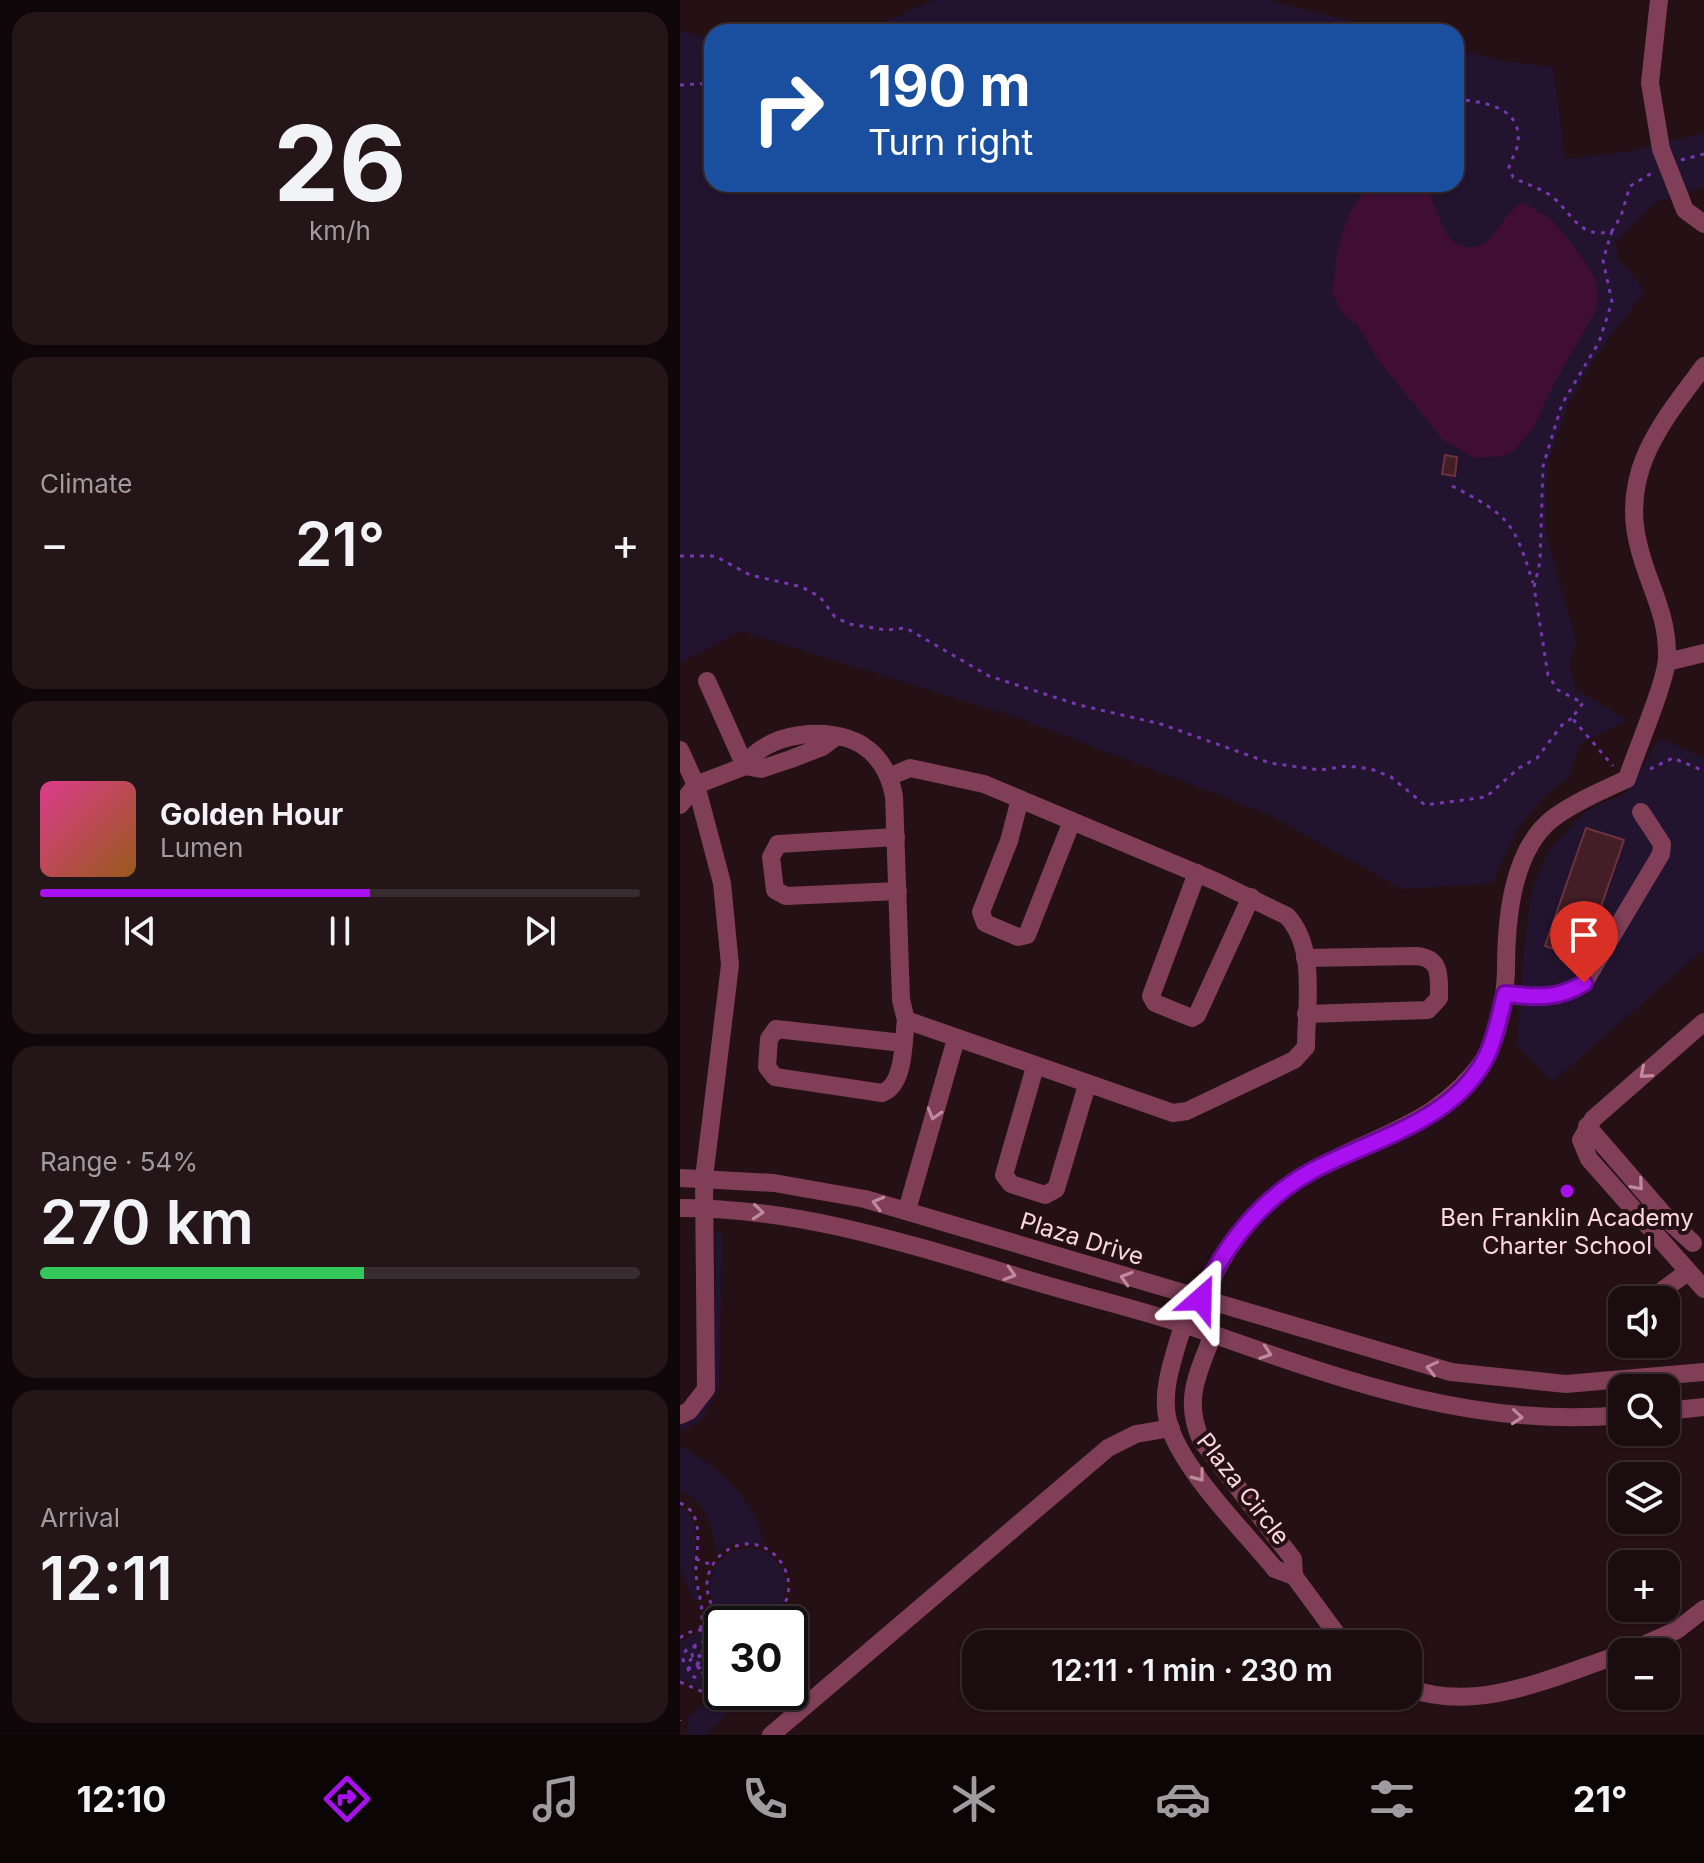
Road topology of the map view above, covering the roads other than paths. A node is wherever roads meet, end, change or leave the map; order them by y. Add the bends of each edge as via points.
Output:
1 (1659, 0) edge
2 (1704, 224) edge
3 (1704, 366) edge
4 (1704, 653) edge
5 (1667, 662) junction
6 (707, 681) dead end
7 (788, 738) junction
8 (834, 738) junction
9 (680, 750) edge
10 (796, 757) junction
11 (745, 766) junction
12 (891, 776) junction
13 (688, 783) edge
14 (1020, 799) junction
15 (680, 805) edge
16 (1641, 812) dead end
17 (1072, 821) junction
18 (896, 837) junction
19 (1197, 873) junction
20 (898, 891) junction
21 (1251, 897) junction
22 (1305, 958) junction
23 (1505, 994) junction
24 (1306, 1014) junction
25 (906, 1020) junction
26 (1704, 1022) edge
27 (956, 1039) junction
28 (903, 1043) junction
29 (1035, 1067) junction
30 (1087, 1085) junction
31 (1587, 1126) junction
32 (680, 1178) edge
33 (704, 1178) junction
34 (680, 1208) edge
35 (703, 1208) junction
36 (907, 1210) junction
37 (1693, 1243) dead end
38 (1686, 1273) junction
39 (1668, 1286) edge
40 (1704, 1289) edge
41 (1201, 1299) junction
42 (1188, 1326) junction
43 (1213, 1334) junction
44 (1704, 1372) edge
45 (1704, 1407) edge
46 (1680, 1410) edge
47 (680, 1415) edge
48 (1608, 1415) edge
49 (1171, 1428) junction
50 (1294, 1576) junction
51 (1704, 1609) edge
52 (1334, 1630) edge
53 (1659, 1638) edge
54 (1608, 1659) edge
55 (1422, 1691) edge
56 (771, 1735) edge

1 - 2 street via 1650,83 1666,166 1685,210
3 - 5 street via 1651,437 1634,494 1638,545 1666,620
4 - 5 street
5 - 23 street, Plaza Circle via 1627,779 1551,820 1525,856 1511,895
6 - 11 street
7 - 8 street via 822,733
7 - 10 street
7 - 11 street via 759,748
8 - 10 street
8 - 12 street via 863,745
9 - 13 street
10 - 11 street via 761,769
11 - 13 street
12 - 14 street via 910,768 984,784
12 - 18 street
13 - 15 street
13 - 33 street via 722,883 730,965
14 - 17 street
14 - 17 street via 981,912 985,923 1018,937 1027,935
16 - 23 street via 1662,844 1661,854 1584,983 1549,998
17 - 19 street
18 - 20 street
18 - 20 street via 778,844 771,857 775,890 786,896
19 - 21 street
19 - 21 street via 1151,996 1155,1003 1192,1018 1197,1015
20 - 25 street
21 - 22 street via 1296,925
22 - 24 street
22 - 24 street via 1416,956 1432,960 1439,969 1439,998 1428,1010
23 - 41 street, Plaza Circle via 1487,1055 1459,1092 1422,1119 1310,1172 1273,1198 1226,1252
24 - 30 street via 1306,1047 1294,1060 1187,1111 1161,1111
25 - 27 street
25 - 28 street
26 -> 31 street
27 - 29 street
27 -> 36 street
28 - 28 street via 897,1081 882,1093 775,1077 767,1067 769,1039 776,1029
29 - 30 street
29 - 30 street via 1004,1175 1011,1184 1045,1195 1056,1189
31 -> 37 street
31 - 38 street via 1581,1140 1589,1159
32 - 33 street, Plaza Drive
33 - 35 street
36 -> 33 street, Plaza Drive via 804,1186
34 - 35 street
35 -> 42 street via 771,1213 858,1229
35 - 47 street via 706,1389
41 -> 36 street, Plaza Drive
38 - 39 street
38 - 40 street
41 - 42 street, Plaza Circle
44 -> 41 street, Plaza Drive via 1566,1384 1488,1378 1421,1365
42 - 43 street
42 - 49 street, Plaza Circle via 1167,1389
43 -> 48 street via 1321,1372 1444,1406 1532,1418
43 - 50 street, Plaza Circle via 1194,1387 1193,1423 1293,1559
45 - 46 street
49 -> 50 street, Plaza Circle via 1177,1447 1275,1569
49 - 56 street via 1136,1434 1108,1448
50 - 52 street, Plaza Circle
51 - 53 street
54 - 55 street via 1499,1694 1457,1699

